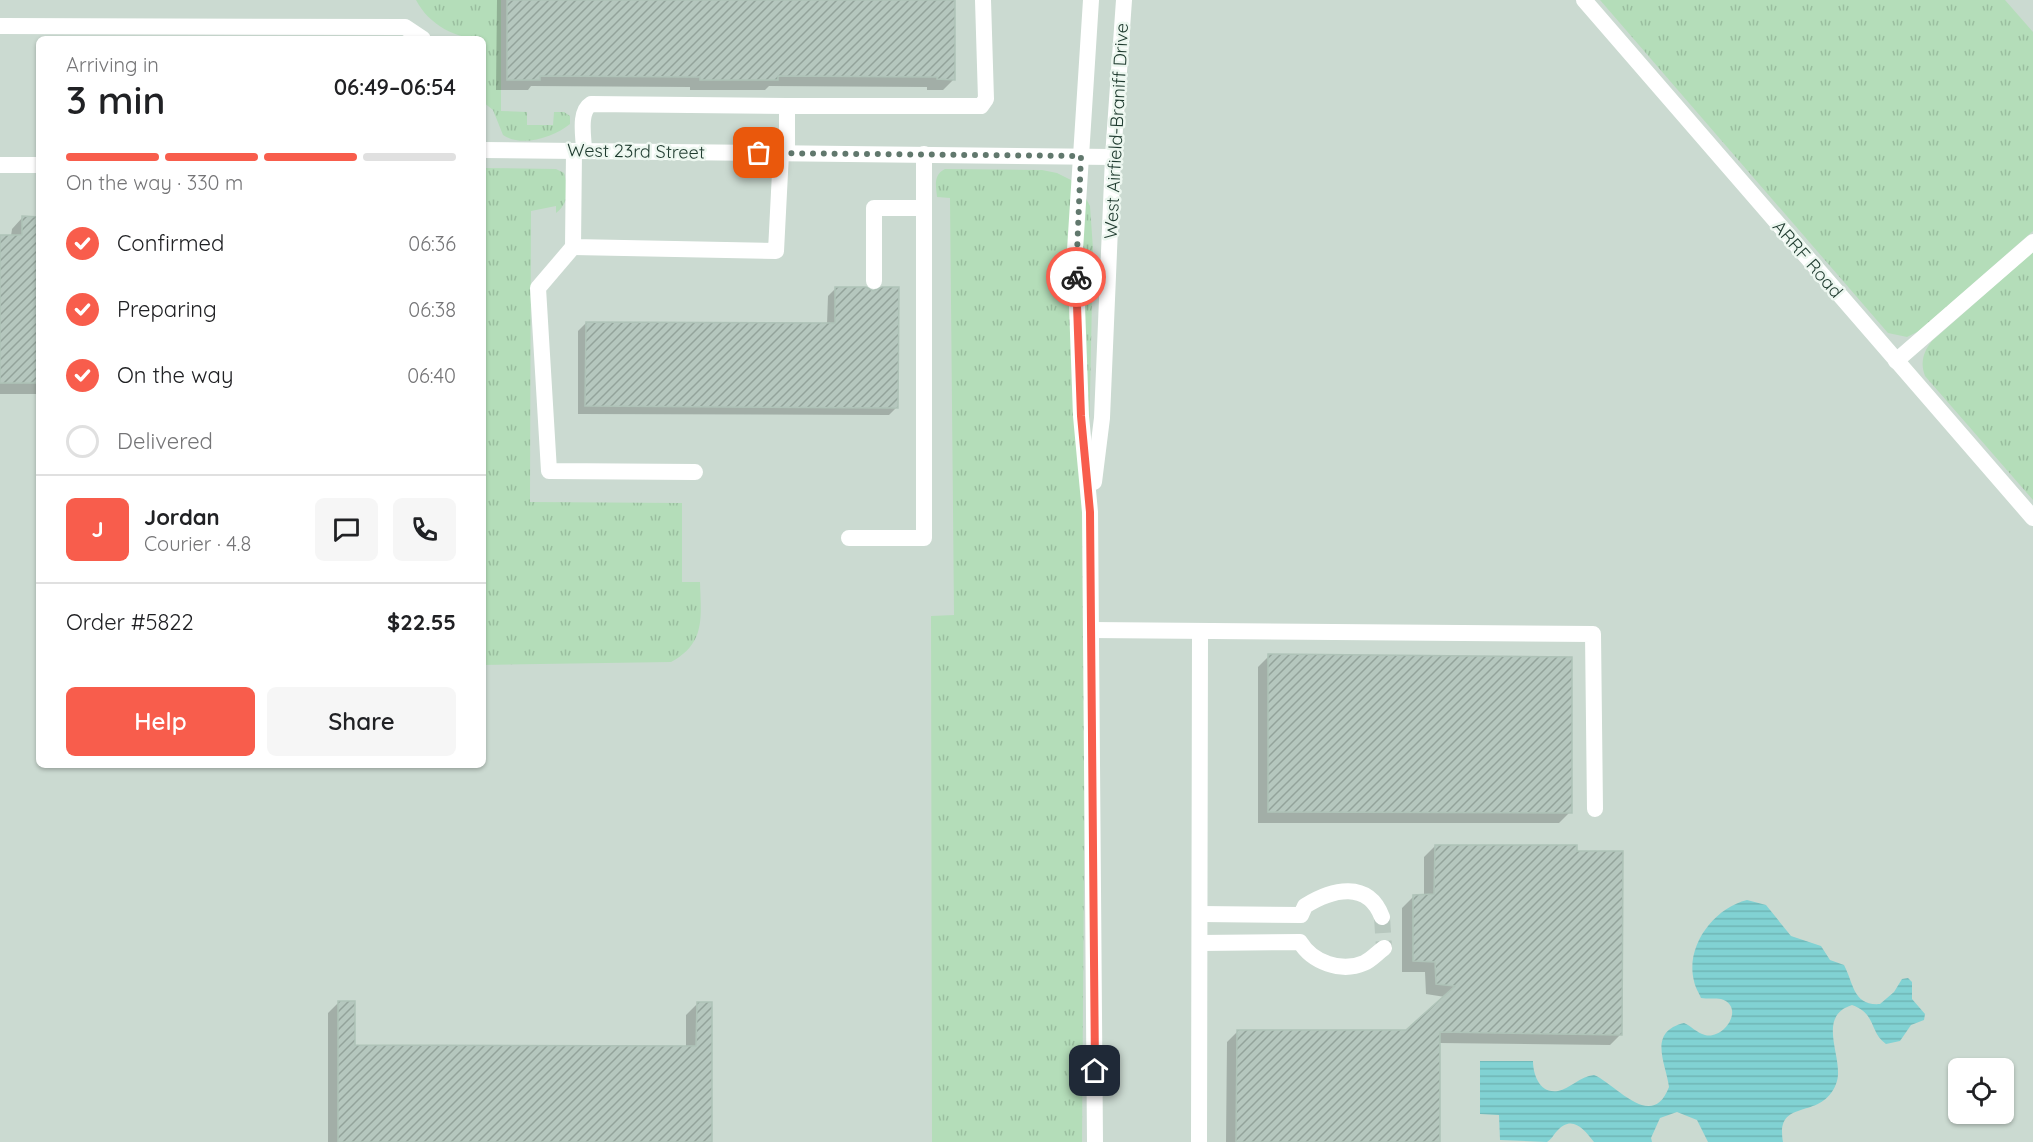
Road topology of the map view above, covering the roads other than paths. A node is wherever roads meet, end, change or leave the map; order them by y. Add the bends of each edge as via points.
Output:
1 (983, 0) edge
2 (1091, 0) edge
3 (1124, 0) edge
4 (1584, 0) edge
5 (0, 26) edge
6 (418, 36) edge
7 (787, 106) junction
8 (486, 150) edge
9 (579, 151) junction
10 (784, 153) junction
11 (924, 154) junction
12 (1081, 156) junction
13 (1113, 156) junction
14 (0, 165) edge
15 (36, 165) edge
16 (924, 208) junction
17 (2033, 242) edge
18 (573, 247) junction
19 (874, 280) dead end
20 (1896, 361) junction
21 (696, 472) dead end
22 (1090, 512) junction
23 (2033, 518) edge
24 (849, 538) dead end
25 (1091, 630) junction
26 (1200, 633) junction
27 (1595, 809) dead end
28 (1201, 914) junction
29 (1382, 917) tunnel mouth
30 (1200, 943) junction
31 (1384, 948) dead end
32 (1095, 1142) edge
33 (1199, 1142) edge

1 - 7 street via 986,99 981,106
2 - 12 street, West Airfield-Braniff Drive
3 - 13 street, West Airfield-Braniff Drive
4 - 20 street, ARRF Road
5 - 6 street via 405,27
7 - 9 street via 591,104 583,114
7 - 10 street
8 - 9 street, West 23rd Street
9 - 10 street, West 23rd Street
9 - 18 street
10 - 11 street, West 23rd Street
10 - 18 street via 776,251
11 - 12 street, West 23rd Street
11 - 16 street
12 - 13 street, West 23rd Street
12 - 22 street, West Airfield-Braniff Drive via 1075,250 1081,416
13 - 22 street, West Airfield-Braniff Drive via 1102,418
14 - 15 street
16 - 19 street via 874,208
16 - 24 street via 924,538
17 - 20 street
18 - 21 street via 538,288 549,471
20 - 23 street, ARRF Road
22 - 25 street, West Airfield-Braniff Drive
25 - 26 street
25 - 32 street, West Airfield-Braniff Drive
26 - 27 street via 1593,634
26 - 28 street
28 - 29 street via 1301,915 1305,906 1339,890 1364,894 1378,904
28 - 30 street
30 - 31 street via 1300,942 1307,954 1334,967 1363,963
30 - 33 street

